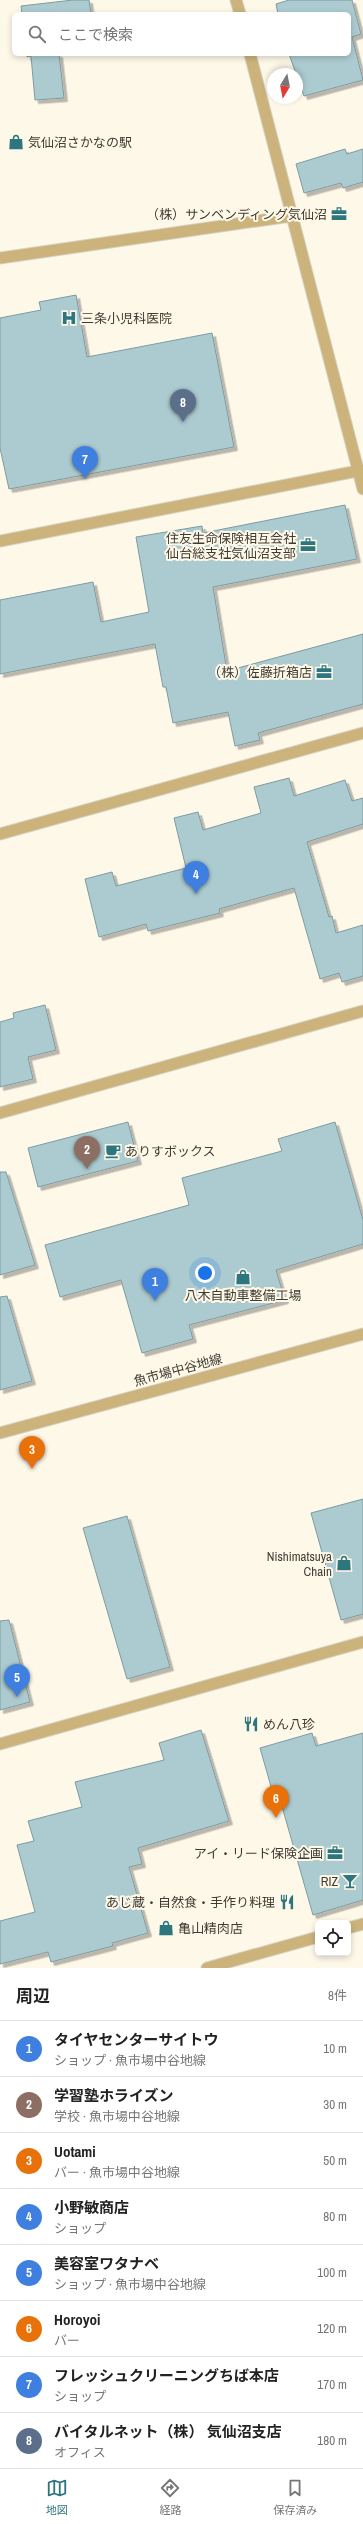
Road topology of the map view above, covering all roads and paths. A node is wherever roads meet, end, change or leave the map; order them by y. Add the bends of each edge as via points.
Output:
1 (236, 0) edge
2 (239, 12) edge
3 (251, 56) edge
4 (291, 216) junction
5 (0, 258) edge
6 (360, 471) edge
7 (363, 490) edge
8 (0, 541) edge
9 (363, 732) edge
10 (0, 834) edge
11 (363, 1011) edge
12 (0, 1113) edge
13 (363, 1334) edge
14 (0, 1433) edge
15 (363, 1642) edge
16 (0, 1744) edge
17 (363, 1924) edge
18 (351, 1927) edge
19 (315, 1938) edge
20 (207, 1968) edge

1 - 2 street
3 - 4 street
4 - 5 street
4 - 6 street
6 - 7 street
6 - 8 street
9 - 10 street
11 - 12 street
13 - 14 street, 魚市場中谷地線
15 - 16 street
17 - 18 street
19 - 20 street

